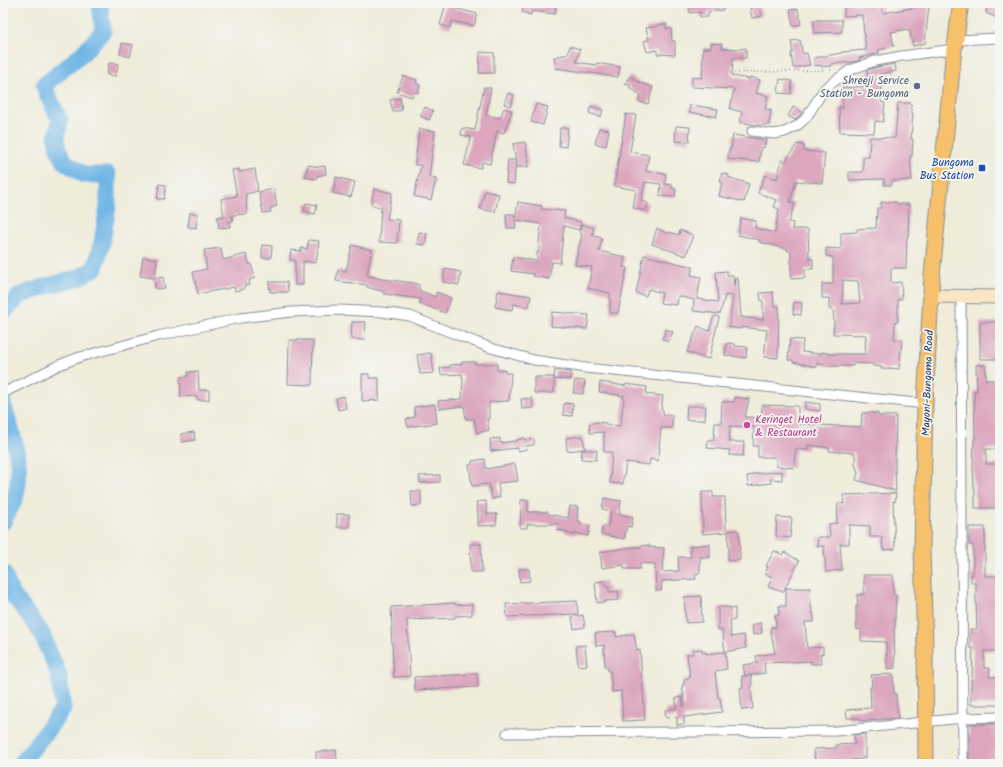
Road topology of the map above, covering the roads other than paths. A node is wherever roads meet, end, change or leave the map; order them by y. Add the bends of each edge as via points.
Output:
1 (961, 3) edge
2 (1000, 38) edge
3 (955, 45) junction
4 (752, 131) dead end
5 (931, 296) junction
6 (961, 296) junction
7 (1000, 297) edge
8 (4, 392) edge
9 (925, 404) junction
10 (1000, 717) edge
11 (963, 718) junction
12 (925, 722) junction
13 (507, 733) dead end
14 (926, 764) edge
15 (963, 764) edge

1 - 3 main road, Mayoni-Bungoma Road
2 - 3 street
3 - 4 street via 875,61 850,70 825,88 806,118 797,126 774,134
3 - 5 main road, Mayoni-Bungoma Road
5 - 6 street
5 - 9 main road, Mayoni-Bungoma Road
6 - 7 street
6 - 11 street
8 - 9 street via 80,357 158,336 240,318 340,310 410,316 491,348 534,360 594,369
9 - 12 main road, Mayoni-Bungoma Road via 922,549
10 - 11 street
11 - 12 street
11 - 15 street
12 - 13 street via 836,731
12 - 14 main road, Mayoni-Bungoma Road

